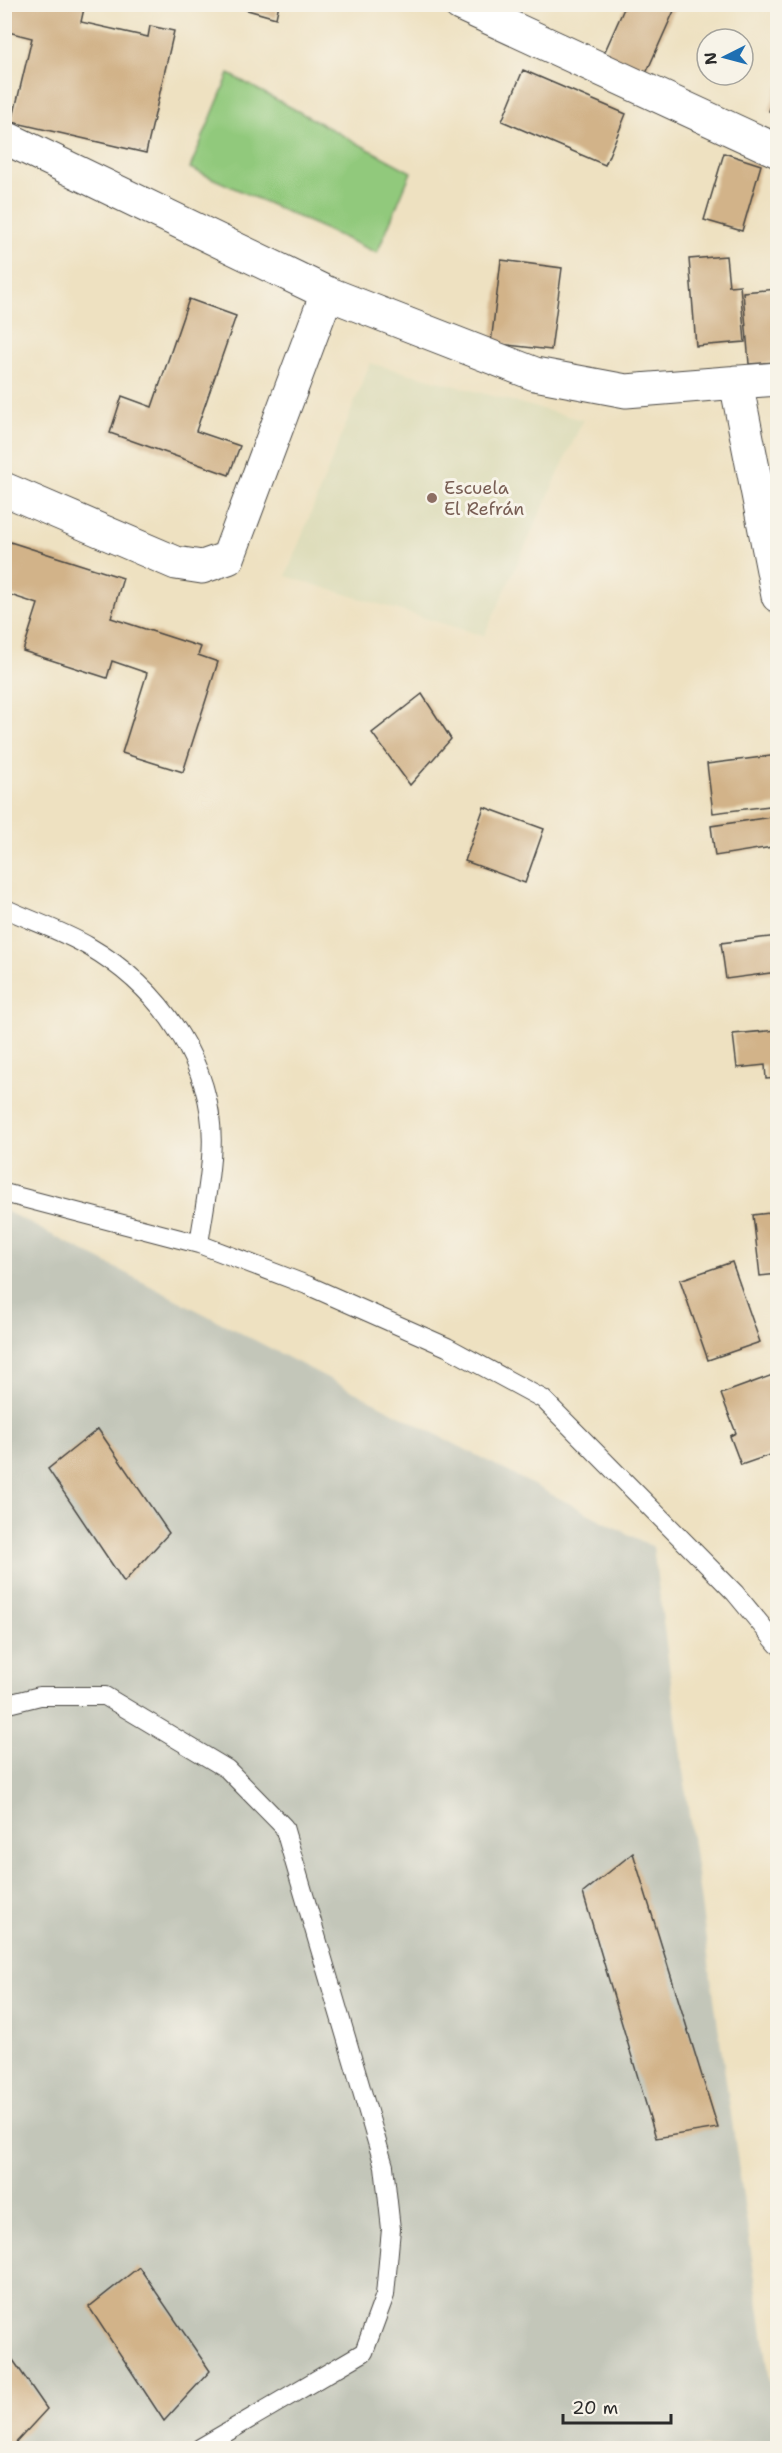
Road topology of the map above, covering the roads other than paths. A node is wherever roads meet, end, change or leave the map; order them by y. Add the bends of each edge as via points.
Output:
1 (460, 4) edge
2 (4, 136) edge
3 (777, 151) edge
4 (327, 293) junction
5 (777, 379) edge
6 (736, 382) junction
7 (4, 489) edge
8 (777, 596) edge
9 (4, 908) edge
10 (4, 1193) edge
11 (199, 1244) junction
12 (777, 1646) edge
13 (4, 1704) edge
14 (200, 2448) edge

1 - 3 street
2 - 4 street
4 - 6 street via 535,374 626,391
4 - 7 street via 228,558 202,567 176,563
5 - 6 street
6 - 8 street
9 - 11 lane via 87,946 115,965 142,985 182,1034 207,1092 212,1156
10 - 11 lane
11 - 12 lane via 307,1285 447,1347 543,1399 735,1593
13 - 14 lane via 40,1696 105,1696 227,1769 284,1827 384,2166 391,2229 385,2295 364,2352

